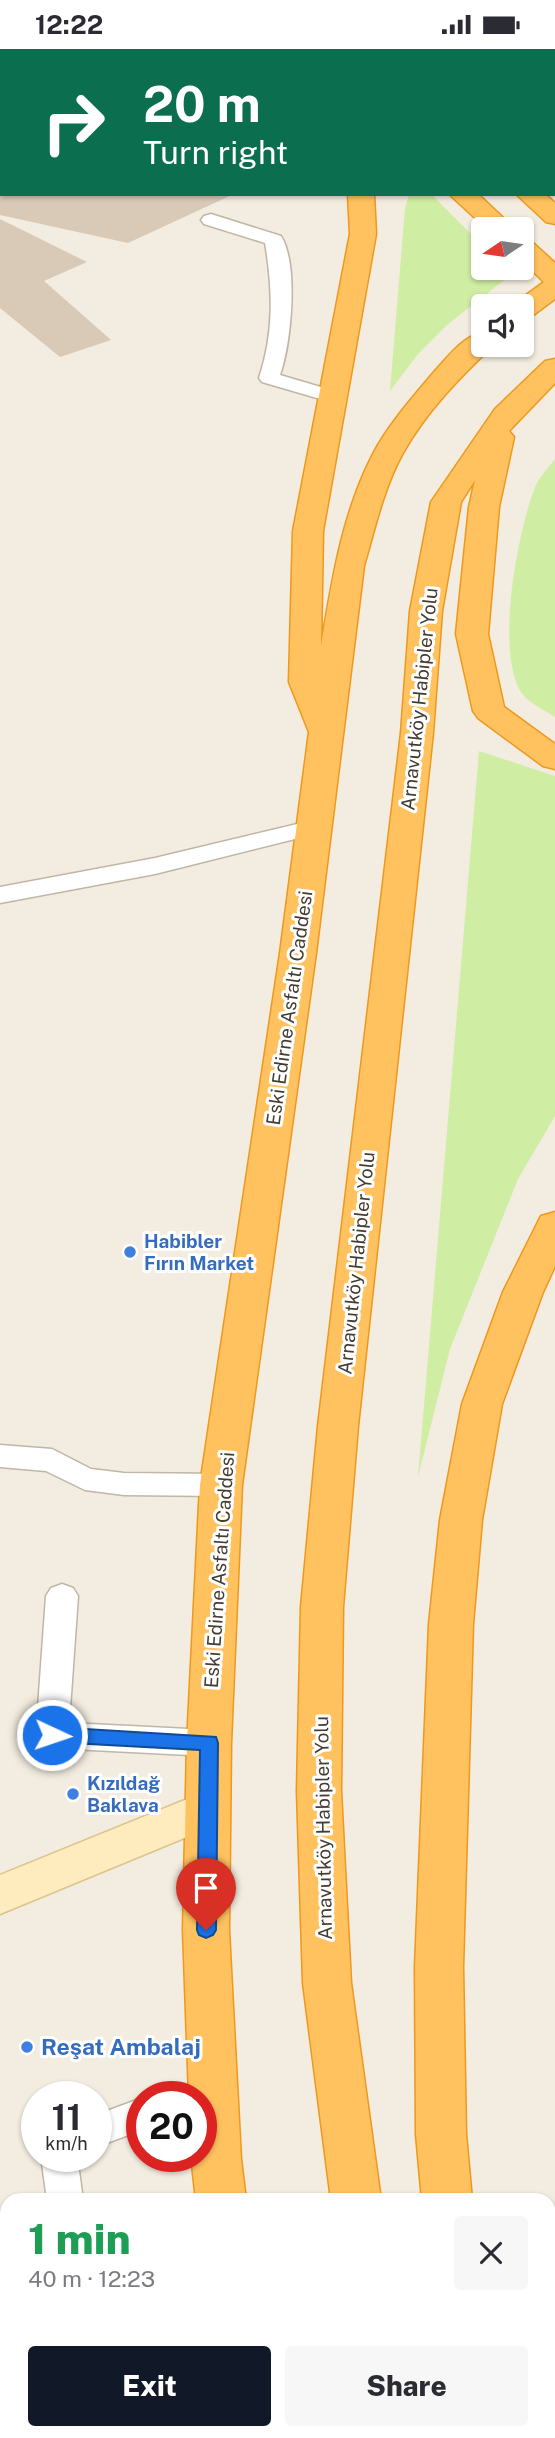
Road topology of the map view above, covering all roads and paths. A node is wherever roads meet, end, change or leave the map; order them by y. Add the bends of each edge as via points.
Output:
1 (361, 196) edge
2 (464, 196) edge
3 (531, 196) edge
4 (555, 216) edge
5 (488, 217) edge
6 (211, 220) dead end
7 (534, 258) edge
8 (555, 277) edge
9 (555, 287) edge
10 (534, 302) edge
11 (471, 350) edge
12 (555, 367) edge
13 (334, 397) junction
14 (505, 415) junction
15 (325, 736) junction
16 (555, 759) edge
17 (314, 827) junction
18 (0, 895) edge
19 (555, 1225) edge
20 (0, 1456) edge
21 (221, 1485) junction
22 (62, 1596) dead end
23 (209, 1743) junction
24 (208, 1809) junction
25 (0, 1895) edge
26 (208, 2081) edge
27 (217, 2171) edge
28 (61, 2172) edge
29 (64, 2193) edge
30 (220, 2193) edge
31 (355, 2193) edge
32 (446, 2193) edge

1 - 13 highway via 363,234
2 - 5 highway
3 - 4 highway
6 - 13 lane via 274,240 283,286 280,350 269,378
7 - 8 highway
9 - 10 highway
11 - 15 highway via 388,453 366,506 349,566
12 - 14 highway, Arnavutköy Habipler Yolu
13 - 15 highway via 308,531 305,681
14 - 16 highway via 484,507 472,634 489,711
14 - 31 highway, Arnavutköy Habipler Yolu via 446,502 426,611 417,733 341,1399 322,1607 320,1791 327,1983
15 - 17 highway, Eski Edirne Asfaltı Caddesi
17 - 18 lane via 155,866
17 - 21 highway, Eski Edirne Asfaltı Caddesi
19 - 32 highway via 523,1292 482,1404 461,1520 451,1624 439,1967
20 - 21 lane via 52,1460 85,1479 124,1485
21 - 23 highway, Eski Edirne Asfaltı Caddesi
22 - 23 lane via 52,1735
23 - 24 highway, Eski Edirne Asfaltı Caddesi
24 - 25 street
24 - 26 highway, Eski Edirne Asfaltı Caddesi
27 - 30 highway, Eski Edirne Asfaltı Caddesi
28 - 29 lane

